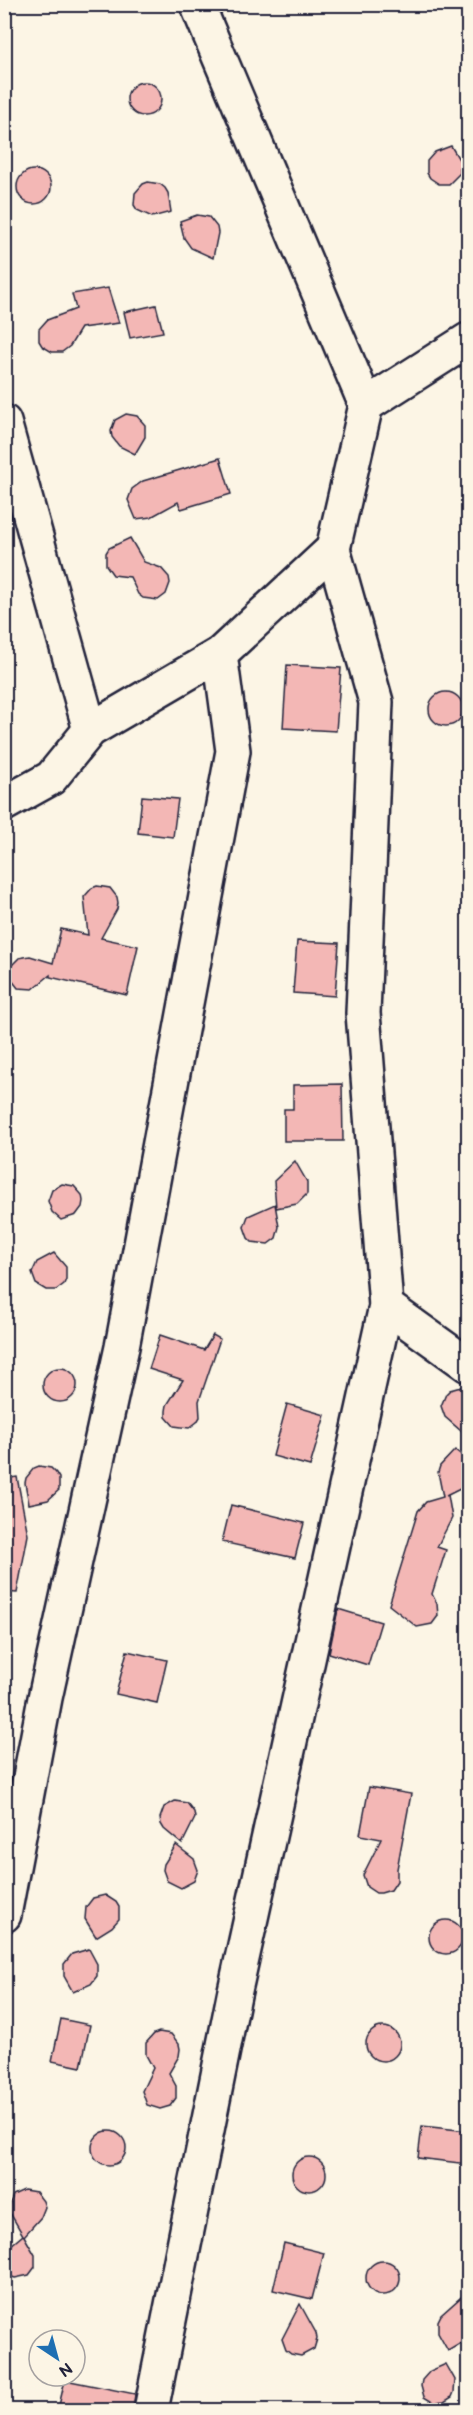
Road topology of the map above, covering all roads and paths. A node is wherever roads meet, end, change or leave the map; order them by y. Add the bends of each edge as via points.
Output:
1 (197, 4) edge
2 (468, 340) edge
3 (366, 405) junction
4 (4, 422) edge
5 (333, 549) junction
6 (220, 654) junction
7 (90, 730) junction
8 (4, 804) edge
9 (386, 1306) junction
10 (468, 1365) edge
11 (4, 1915) edge
12 (151, 2410) edge

1 - 3 street
2 - 3 street
3 - 5 street
4 - 7 street
5 - 6 street
5 - 9 street via 376,702 363,1013
6 - 7 street
6 - 11 street via 233,751 122,1347 45,1698
7 - 8 street via 51,778
9 - 10 street
9 - 12 street via 234,1995

